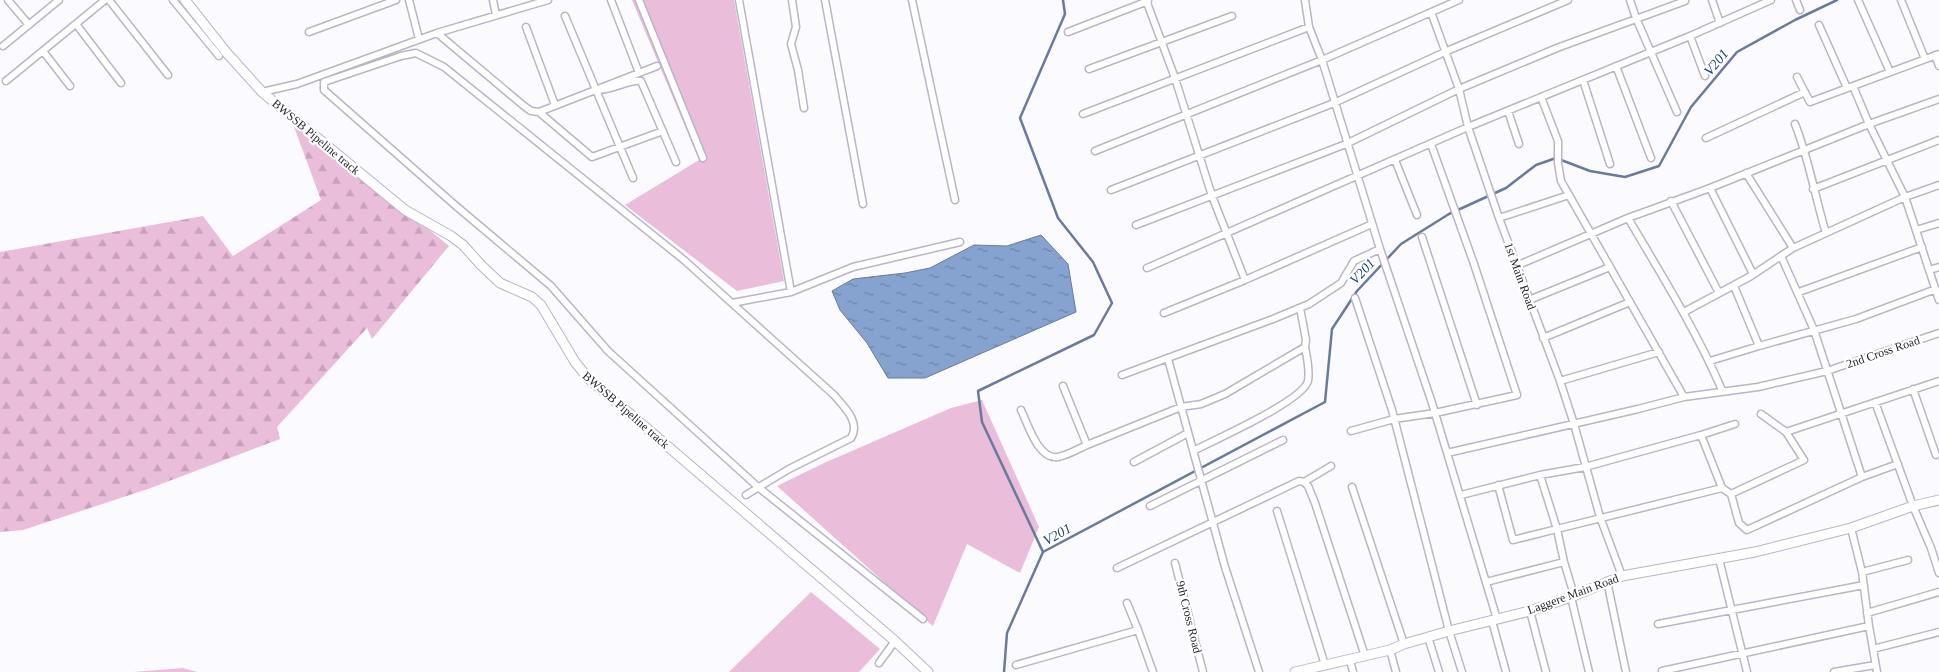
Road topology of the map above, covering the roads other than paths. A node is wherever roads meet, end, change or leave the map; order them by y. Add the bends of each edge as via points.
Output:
1 (8, 0) edge
2 (58, 0) edge
3 (107, 0) edge
4 (173, 0) edge
5 (185, 0) edge
6 (396, 0) edge
7 (409, 0) edge
8 (493, 0) edge
9 (548, 0) edge
10 (611, 0) edge
11 (639, 0) edge
12 (739, 0) edge
13 (792, 0) edge
14 (825, 0) edge
15 (912, 0) edge
16 (1147, 0) edge
17 (1305, 0) edge
18 (1459, 0) edge
19 (1568, 0) edge
20 (1630, 0) edge
21 (1712, 0) edge
22 (1772, 0) edge
23 (1796, 0) edge
24 (1858, 0) edge
25 (1901, 0) edge
26 (1685, 1) edge
27 (1756, 3) edge
28 (1800, 10) dead end
29 (1431, 12) junction
30 (496, 16) junction
31 (565, 16) dead end
32 (1232, 16) dead end
33 (1636, 18) junction
34 (1720, 23) junction
35 (76, 24) junction
36 (1819, 24) dead end
37 (29, 25) junction
38 (526, 27) dead end
39 (1309, 27) junction
40 (309, 32) dead end
41 (1068, 32) dead end
42 (436, 33) junction
43 (1690, 36) junction
44 (419, 39) junction
45 (1162, 41) junction
46 (3, 46) dead end
47 (43, 51) junction
48 (1447, 51) junction
49 (1651, 51) junction
50 (1937, 55) edge
51 (219, 56) dead end
52 (1925, 59) junction
53 (1322, 60) junction
54 (657, 66) dead end
55 (1616, 66) junction
56 (1939, 66) edge
57 (1089, 69) dead end
58 (1890, 72) junction
59 (639, 73) junction
60 (168, 75) dead end
61 (1705, 76) dead end
62 (1797, 77) dead end
63 (1175, 78) junction
64 (1583, 80) junction
65 (6, 81) dead end
66 (121, 83) dead end
67 (70, 86) dead end
68 (1850, 87) junction
69 (1460, 89) junction
70 (596, 90) junction
71 (262, 92) junction
72 (1805, 92) junction
73 (1541, 97) junction
74 (1939, 99) edge
75 (1334, 103) junction
76 (555, 105) junction
77 (804, 108) dead end
78 (1508, 110) junction
79 (539, 112) junction
80 (1677, 112) dead end
81 (1084, 114) dead end
82 (1187, 115) junction
83 (1795, 124) dead end
84 (1868, 124) junction
85 (1468, 127) junction
86 (663, 131) junction
87 (1706, 138) dead end
88 (1939, 140) edge
89 (1346, 144) junction
90 (1431, 144) junction
91 (1519, 144) dead end
92 (620, 148) junction
93 (1805, 149) junction
94 (1095, 151) dead end
95 (1200, 156) junction
96 (703, 158) dead end
97 (1651, 158) dead end
98 (1394, 160) junction
99 (1886, 160) junction
100 (676, 162) dead end
101 (1610, 164) dead end
102 (1746, 173) junction
103 (1358, 177) junction
104 (633, 178) dead end
105 (1939, 185) edge
106 (1710, 188) junction
107 (1813, 189) junction
108 (1111, 190) dead end
109 (1569, 195) junction
110 (1212, 196) junction
111 (1905, 197) junction
112 (954, 200) dead end
113 (1671, 201) junction
114 (863, 204) dead end
115 (1417, 215) dead end
116 (1499, 218) junction
117 (1628, 218) junction
118 (1939, 223) edge
119 (1372, 224) junction
120 (1136, 225) dead end
121 (1916, 230) junction
122 (1826, 233) junction
123 (1228, 234) junction
124 (1590, 234) junction
125 (1422, 237) dead end
126 (960, 242) dead end
127 (1793, 248) junction
128 (1922, 248) junction
129 (1380, 249) junction
130 (1781, 256) junction
131 (1516, 266) junction
132 (1939, 267) edge
133 (1146, 268) dead end
134 (1610, 268) junction
135 (1929, 270) junction
136 (1753, 274) junction
137 (1245, 280) junction
138 (1734, 286) junction
139 (1936, 289) junction
140 (791, 292) junction
141 (1799, 292) junction
142 (1719, 293) junction
143 (1355, 298) dead end
144 (1529, 300) junction
145 (1939, 300) edge
146 (1630, 302) junction
147 (732, 303) junction
148 (1300, 308) junction
149 (1684, 312) junction
150 (1164, 313) dead end
151 (1814, 330) junction
152 (1939, 332) edge
153 (1543, 338) junction
154 (1759, 346) junction
155 (1305, 347) junction
156 (1659, 352) junction
157 (1168, 359) junction
158 (1710, 361) junction
159 (1827, 371) junction
160 (1122, 375) dead end
161 (1560, 381) junction
162 (1939, 381) edge
163 (1063, 386) dead end
164 (1913, 389) junction
165 (1722, 390) junction
166 (1684, 397) junction
167 (1875, 402) junction
168 (1477, 405) junction
169 (1181, 407) junction
170 (1021, 410) dead end
171 (1435, 413) junction
172 (1761, 414) dead end
173 (1841, 414) junction
174 (1394, 419) junction
175 (1574, 424) junction
176 (1735, 424) dead end
177 (1351, 431) dead end
178 (1786, 432) junction
179 (1188, 433) junction
180 (1701, 435) junction
181 (1283, 440) dead end
182 (1087, 445) junction
183 (1193, 451) junction
184 (1447, 453) junction
185 (1936, 455) dead end
186 (1134, 462) dead end
187 (1898, 464) junction
188 (1331, 466) dead end
189 (1585, 467) junction
190 (1540, 475) junction
191 (1862, 477) junction
192 (1201, 480) junction
193 (1304, 482) junction
194 (1498, 485) junction
195 (758, 487) junction
196 (1352, 487) dead end
197 (1722, 488) junction
198 (1731, 494) junction
199 (746, 495) dead end
200 (1461, 495) junction
201 (1939, 500) edge
202 (1150, 506) dead end
203 (1912, 506) junction
204 (1277, 511) dead end
205 (1600, 517) junction
206 (1213, 521) junction
207 (1851, 528) junction
208 (1557, 529) junction
209 (1719, 559) junction
210 (1908, 560) dead end
211 (1564, 562) junction
212 (1175, 563) dead end
213 (1117, 568) dead end
214 (1862, 572) junction
215 (1939, 573) edge
216 (1622, 576) junction
217 (1607, 581) junction
218 (1486, 582) junction
219 (1864, 585) junction
220 (1939, 592) edge
221 (1572, 596) junction
222 (1127, 603) dead end
223 (1732, 610) junction
224 (1530, 611) junction
225 (1867, 613) junction
226 (923, 619) dead end
227 (1495, 620) junction
228 (1658, 624) dead end
229 (1869, 626) junction
230 (1138, 630) junction
231 (1449, 631) junction
232 (1939, 632) edge
233 (1428, 637) junction
234 (895, 641) junction
235 (1404, 644) junction
236 (1873, 649) junction
237 (1390, 650) junction
238 (1744, 655) junction
239 (1365, 656) junction
240 (1350, 660) junction
241 (879, 662) dead end
242 (1016, 665) dead end
243 (1325, 665) junction
244 (1876, 669) edge
245 (1300, 671) edge
246 (928, 672) edge
247 (1153, 672) edge
248 (1202, 672) edge
249 (1259, 672) edge
250 (1353, 672) edge
251 (1396, 672) edge
252 (1439, 672) edge
253 (1462, 672) edge
254 (1506, 672) edge
255 (1546, 672) edge
256 (1589, 672) edge
257 (1626, 672) edge
258 (1662, 672) edge
259 (1747, 672) edge
260 (1834, 672) edge

1 - 37 street
2 - 37 street
3 - 35 street
3 - 60 street
4 - 51 street
5 - 71 street, BWSSB Pipeline track
6 - 40 street
7 - 44 street
8 - 30 street
9 - 30 street
10 - 59 street
11 - 96 street
12 - 140 street
13 - 77 street via 796,26 792,44
14 - 114 street
15 - 112 street
16 - 41 street
16 - 45 street
17 - 39 street
18 - 29 street
19 - 48 street
20 - 33 street
21 - 34 street
22 - 27 street
23 - 28 street
24 - 58 street
25 - 52 street
26 - 33 street
27 - 34 street
29 - 48 street, 1st Main Road
29 - 53 street
30 - 42 street
31 - 70 street
32 - 45 street
33 - 49 street
33 - 69 street
34 - 43 street
35 - 47 street
35 - 66 street
36 - 68 street
37 - 46 street
38 - 76 street
39 - 53 street
39 - 63 street
42 - 44 street
42 - 79 street via 524,106
43 - 49 street
43 - 61 street
44 - 71 street via 297,84
45 - 57 street
45 - 63 street
47 - 65 street
47 - 67 street
48 - 69 street, 1st Main Road
48 - 75 street
49 - 55 street
49 - 80 street
50 - 52 street
50 - 56 street
52 - 58 street
53 - 75 street
53 - 82 street
54 - 59 street
55 - 64 street
55 - 97 street
58 - 68 street
59 - 70 street
62 - 72 street
63 - 81 street
63 - 82 street
64 - 73 street
64 - 101 street
68 - 72 street via 1810,102
68 - 84 street
69 - 85 street, 1st Main Road
69 - 89 street
70 - 76 street
70 - 86 street via 641,81
70 - 92 street
71 - 234 street, BWSSB Pipeline track via 399,206 463,245 500,283 536,300 546,310 575,362 588,378
72 - 87 street
73 - 78 street
73 - 109 street via 1558,141 1561,181
74 - 84 street
75 - 89 street
75 - 95 street
76 - 79 street
78 - 85 street
78 - 91 street
79 - 92 street via 592,157
82 - 94 street
82 - 95 street
83 - 93 street
84 - 93 street
84 - 99 street
85 - 90 street
85 - 116 street, 1st Main Road
86 - 92 street
86 - 100 street
88 - 99 street
89 - 103 street
89 - 110 street
90 - 98 street
90 - 168 street via 1516,395
92 - 104 street
93 - 102 street
93 - 107 street
95 - 108 street
95 - 110 street
98 - 103 street
98 - 115 street
99 - 107 street
99 - 111 street
102 - 106 street
102 - 127 street
103 - 119 street
103 - 123 street
105 - 111 street
106 - 113 street
106 - 136 street
107 - 122 street
109 - 116 street
109 - 124 street
110 - 120 street
110 - 123 street
111 - 121 street
111 - 122 street
113 - 117 street
113 - 142 street
116 - 131 street, 1st Main Road
117 - 124 street
117 - 149 street
118 - 121 street
119 - 129 street
119 - 137 street
121 - 128 street
122 - 127 street
123 - 133 street
123 - 137 street
124 - 131 street
124 - 134 street
125 - 168 street
126 - 140 street via 853,267
127 - 130 street
128 - 135 street
128 - 141 street
129 - 148 street via 1354,261 1341,283
129 - 171 street
130 - 136 street
130 - 141 street
131 - 144 street, 1st Main Road
132 - 135 street
134 - 144 street
134 - 146 street
135 - 139 street
136 - 138 street
137 - 150 street
138 - 142 street
138 - 154 street
139 - 145 street
139 - 151 street via 1856,319
140 - 147 street
141 - 151 street
142 - 149 street
143 - 174 street
144 - 153 street, 1st Main Road
146 - 153 street
146 - 156 street
147 - 195 street via 834,395 855,426 851,438
147 - 195 street via 684,260 444,67 416,54 324,82 324,90 551,286 608,351
148 - 155 street
148 - 157 street
149 - 158 street
151 - 154 street
151 - 159 street
152 - 159 street, 2nd Cross Road
153 - 161 street, 1st Main Road
154 - 158 street
155 - 169 street via 1225,394 1201,404
155 - 183 street via 1308,383 1302,392 1278,408
156 - 161 street
156 - 166 street
157 - 160 street
157 - 169 street
158 - 165 street
159 - 165 street, 2nd Cross Road via 1758,387
159 - 173 street
161 - 175 street, 1st Main Road
162 - 164 street
163 - 182 street
164 - 167 street
164 - 185 street
165 - 166 street, 2nd Cross Road
166 - 175 street, 2nd Cross Road
167 - 173 street
167 - 187 street
168 - 171 street
169 - 179 street
169 - 182 street
170 - 182 street via 1041,451 1048,457 1061,456
171 - 174 street
171 - 184 street
172 - 178 street
173 - 178 street
173 - 191 street
174 - 177 street
174 - 231 street
175 - 184 street, 2nd Cross Road
175 - 189 street, 1st Main Road
176 - 180 street
178 - 198 street via 1804,460
179 - 183 street
179 - 186 street
180 - 189 street
180 - 197 street
181 - 192 street
183 - 192 street
184 - 200 street
187 - 191 street
187 - 203 street
188 - 193 street
189 - 190 street
189 - 205 street, 1st Main Road
190 - 194 street
190 - 208 street
191 - 198 street via 1747,530 1740,523
192 - 202 street
192 - 206 street
193 - 206 street via 1299,481
193 - 239 street via 1315,503
194 - 200 street
194 - 208 street via 1513,540
195 - 199 street
195 - 226 street
196 - 235 street
197 - 198 street
197 - 205 street
200 - 218 street
201 - 203 street, Laggere Main Road
203 - 207 street, Laggere Main Road
203 - 215 street
204 - 243 street
205 - 208 street
205 - 216 street, 1st Main Road
206 - 213 street
206 - 249 street
207 - 209 street, Laggere Main Road
207 - 214 street
208 - 211 street
209 - 216 street, Laggere Main Road
209 - 223 street
210 - 214 street
211 - 218 street
211 - 221 street
212 - 248 street, 9th Cross Road
214 - 219 street
216 - 217 street, Laggere Main Road
217 - 221 street, Laggere Main Road
217 - 257 street
218 - 227 street
219 - 223 street
219 - 225 street
220 - 225 street
221 - 224 street, Laggere Main Road
221 - 256 street
222 - 230 street
223 - 228 street
223 - 238 street
224 - 227 street, Laggere Main Road
224 - 255 street
225 - 229 street
227 - 231 street, Laggere Main Road
227 - 254 street
229 - 236 street
229 - 238 street
230 - 242 street
230 - 247 street
231 - 233 street, Laggere Main Road
231 - 253 street
232 - 236 street
233 - 235 street, Laggere Main Road
233 - 252 street
234 - 241 street
234 - 246 street, BWSSB Pipeline track
235 - 237 street, Laggere Main Road
236 - 244 street
237 - 239 street, Laggere Main Road
237 - 251 street
238 - 258 street
238 - 259 street
239 - 240 street, Laggere Main Road
240 - 243 street, Laggere Main Road
240 - 250 street
243 - 245 street, Laggere Main Road
244 - 260 street

